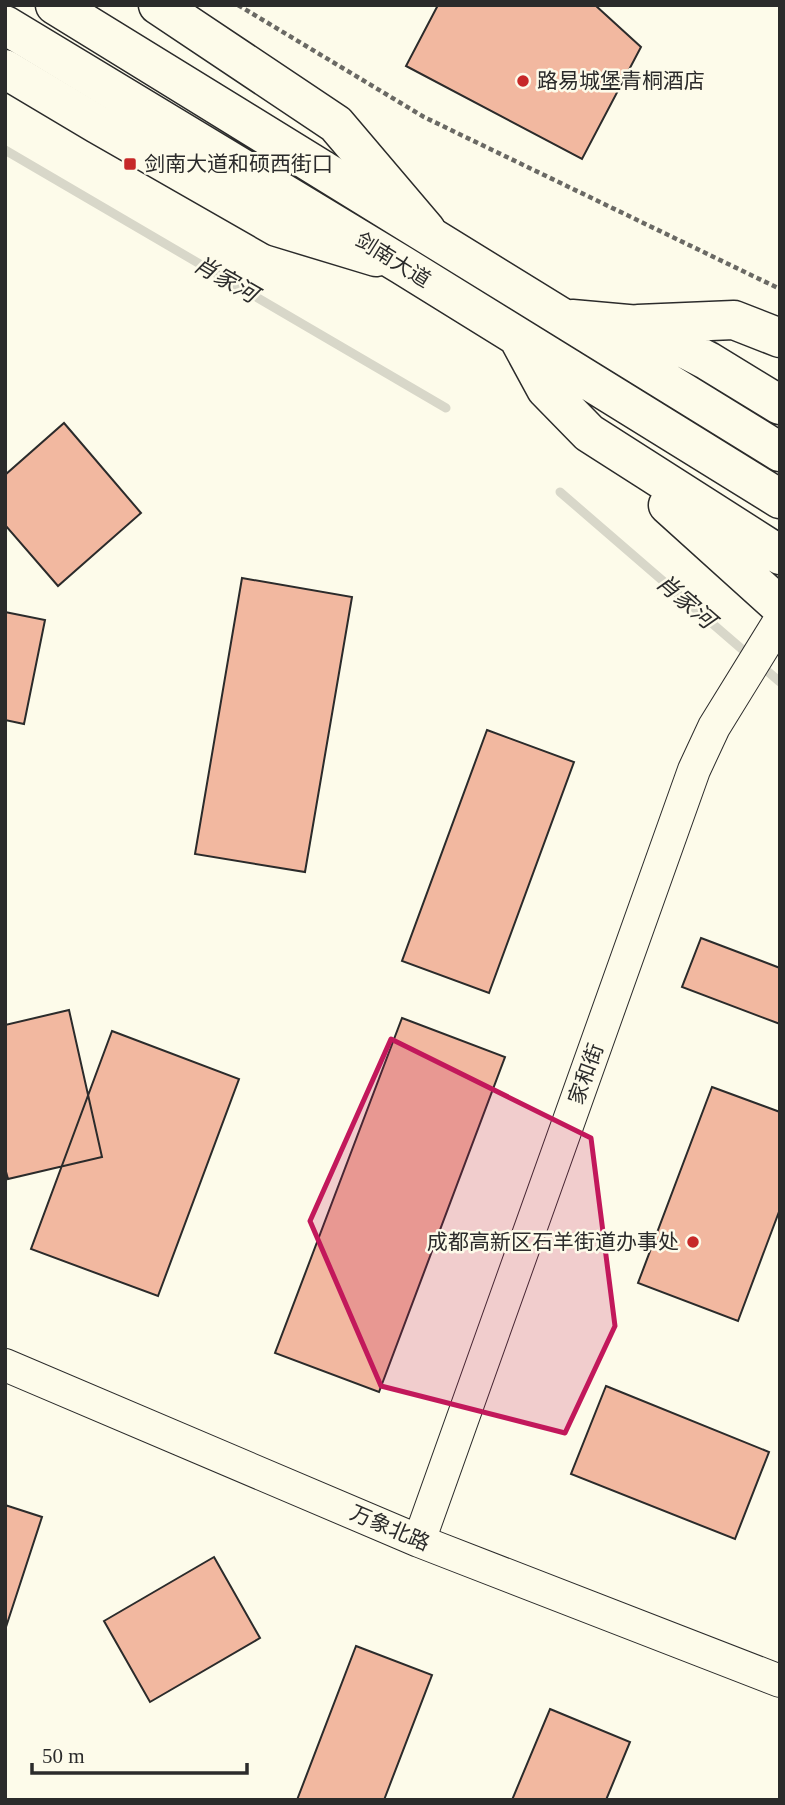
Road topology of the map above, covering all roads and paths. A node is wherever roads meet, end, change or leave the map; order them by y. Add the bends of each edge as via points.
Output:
1 (55, 5) edge
2 (158, 5) edge
3 (238, 5) edge
4 (5, 25) edge
5 (5, 69) edge
6 (432, 237) junction
7 (402, 265) junction
8 (780, 289) edge
9 (564, 318) junction
10 (630, 324) junction
11 (780, 338) edge
12 (519, 339) junction
13 (780, 405) edge
14 (589, 433) junction
15 (780, 452) edge
16 (780, 499) edge
17 (780, 555) edge
18 (780, 606) edge
19 (772, 632) edge
20 (5, 1365) edge
21 (419, 1541) junction
22 (780, 1681) edge

1 - 6 main road, 剑南大道
2 - 6 main road via 336,124
3 - 8 path via 424,117
4 - 7 main road, 剑南大道
5 - 7 main road via 277,227
6 - 9 main road, 剑南大道
7 - 12 main road, 剑南大道
9 - 10 main road
9 - 15 main road, 剑南大道
10 - 11 main road via 734,320
10 - 13 main road via 708,362
12 - 14 main road via 546,389
12 - 16 main road, 剑南大道
14 - 17 main road
14 - 18 main road
19 - 21 street, 家和街 via 714,727 694,770
20 - 21 street, 万象北路
21 - 22 street, 万象北路

